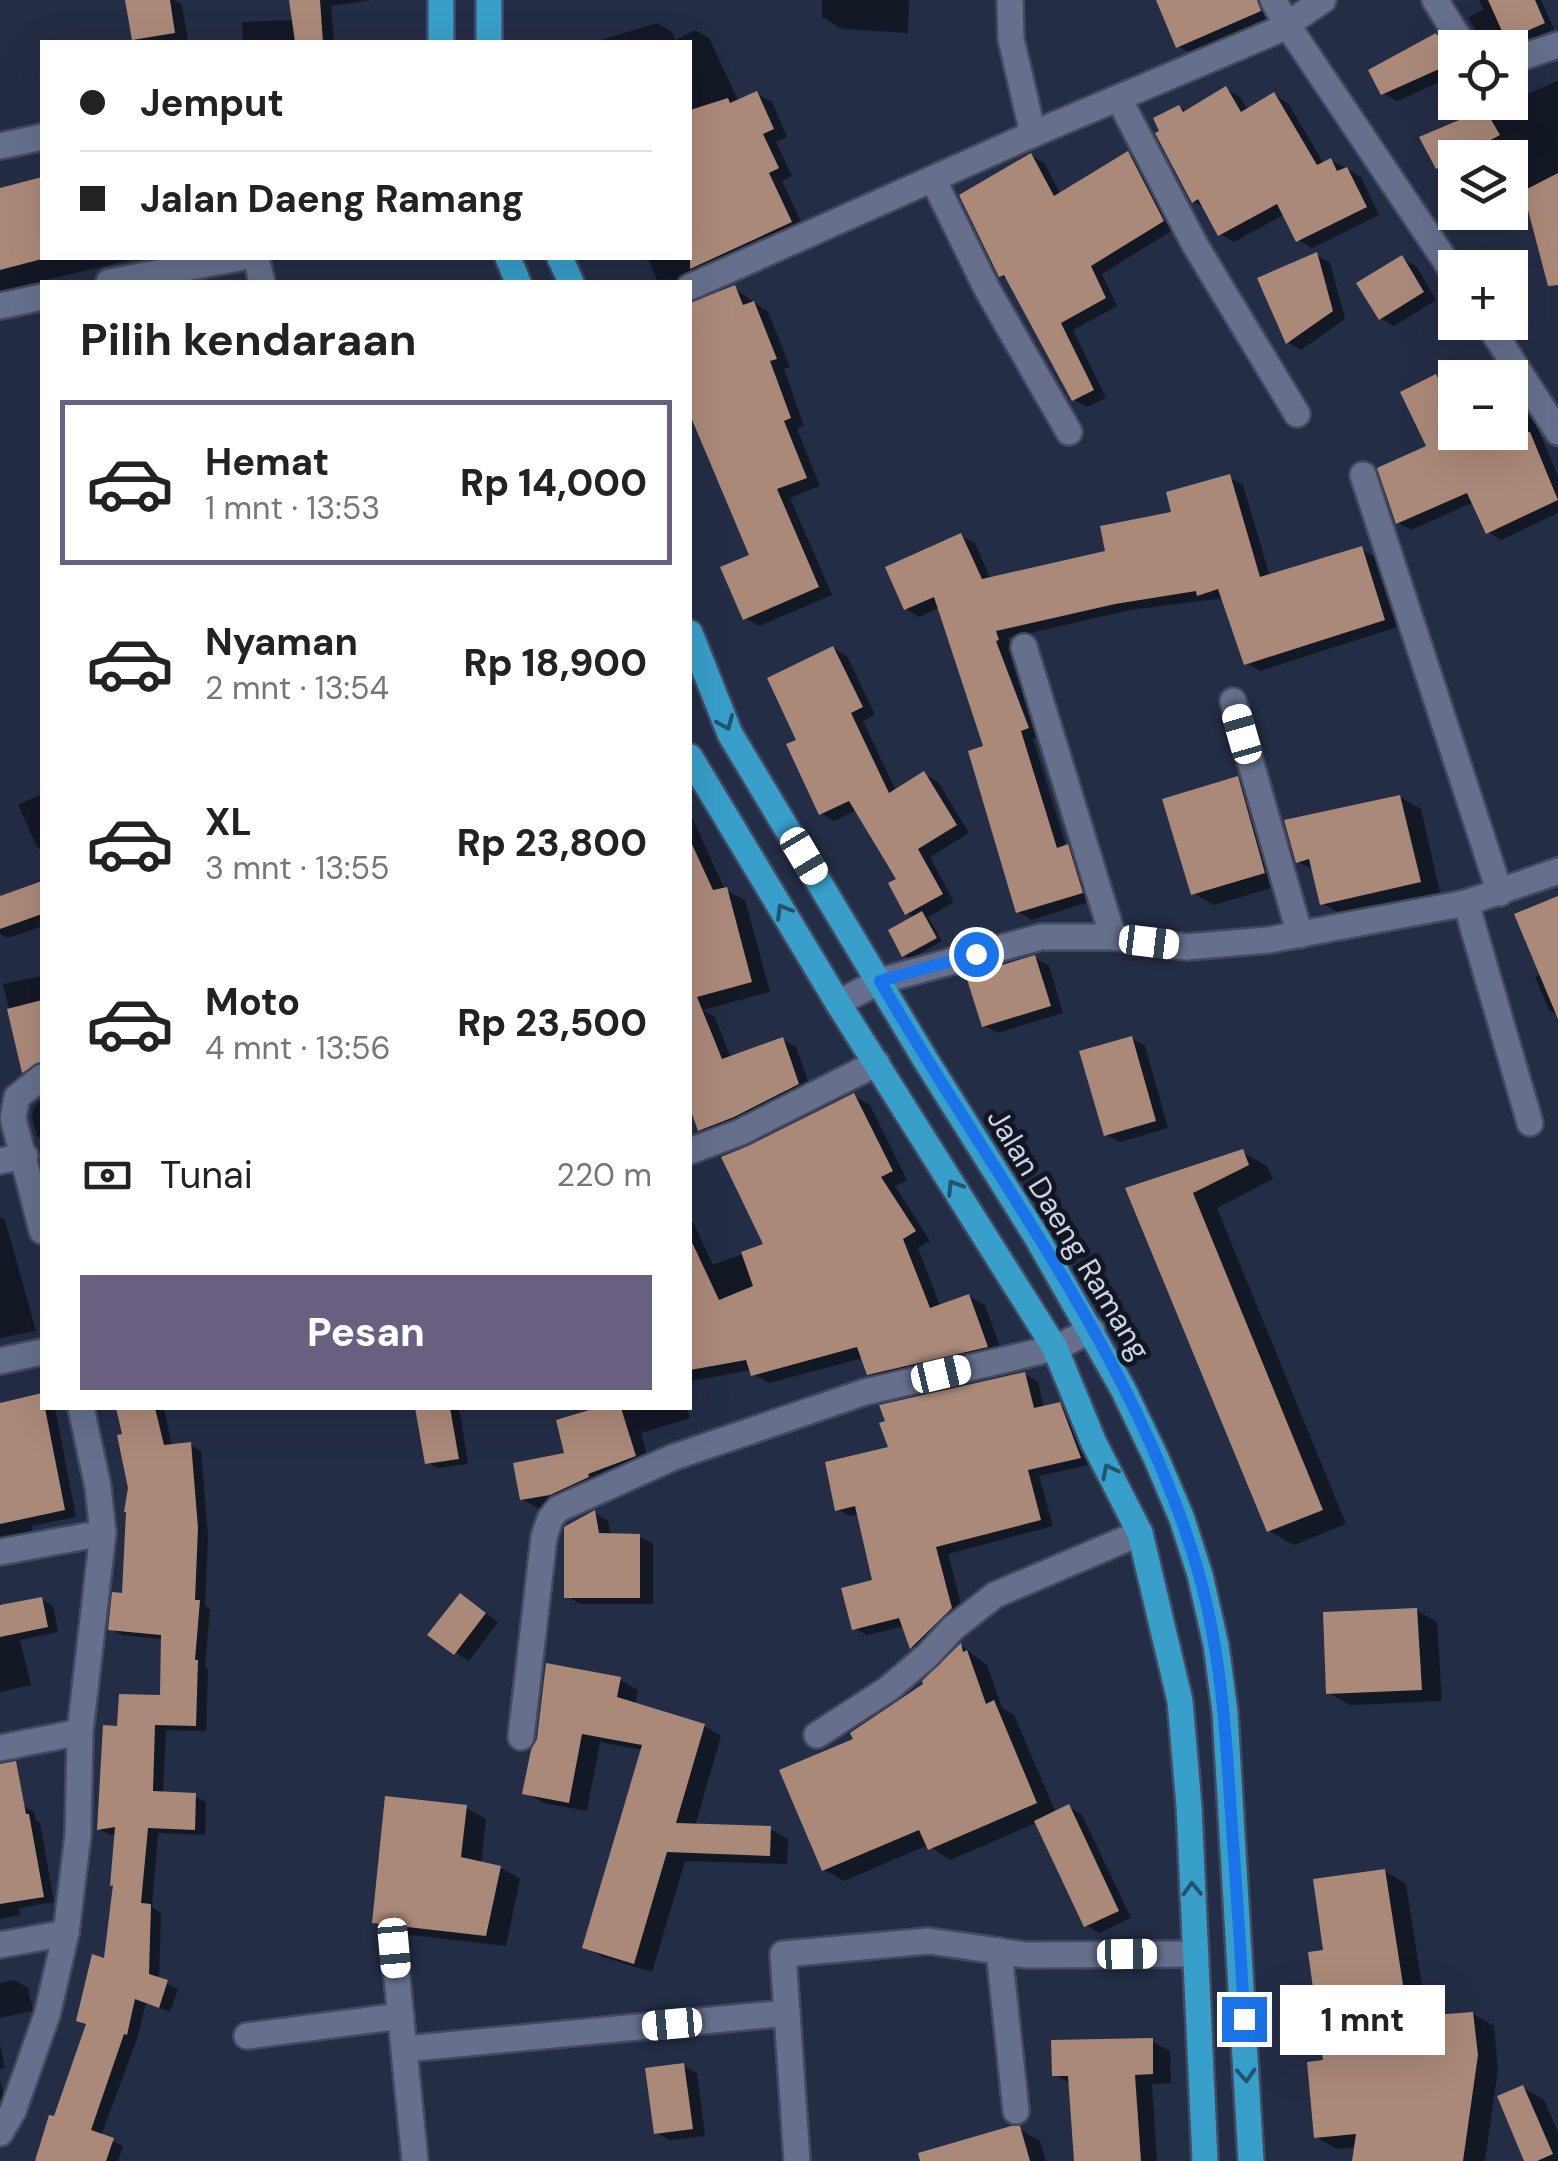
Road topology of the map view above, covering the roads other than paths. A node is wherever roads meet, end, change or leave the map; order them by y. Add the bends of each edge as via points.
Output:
1 (441, 0) edge
2 (489, 0) edge
3 (1010, 0) edge
4 (1273, 0) edge
5 (1324, 0) edge
6 (1435, 0) edge
7 (1288, 26) junction
8 (1454, 30) edge
9 (441, 40) edge
10 (488, 40) edge
11 (1558, 46) edge
12 (1528, 55) edge
13 (1119, 99) junction
14 (1034, 134) junction
15 (40, 137) edge
16 (0, 146) edge
17 (933, 179) junction
18 (1438, 250) edge
19 (229, 260) edge
20 (121, 280) edge
21 (692, 286) edge
22 (40, 297) edge
23 (0, 306) edge
24 (1499, 340) edge
25 (1297, 414) dead end
26 (1068, 432) dead end
27 (1558, 432) edge
28 (1363, 475) dead end
29 (692, 644) edge
30 (1024, 647) dead end
31 (1233, 700) dead end
32 (692, 760) edge
33 (746, 762) junction
34 (706, 783) junction
35 (1558, 871) edge
36 (1500, 894) junction
37 (1466, 903) junction
38 (1300, 935) junction
39 (1112, 937) junction
40 (880, 981) junction
41 (838, 1003) junction
42 (877, 1063) junction
43 (40, 1079) edge
44 (7, 1119) edge
45 (1530, 1122) dead end
46 (692, 1150) edge
47 (13, 1158) edge
48 (40, 1226) edge
49 (1092, 1330) junction
50 (1055, 1348) junction
51 (40, 1352) edge
52 (0, 1361) edge
53 (81, 1410) edge
54 (1182, 1519) junction
55 (103, 1533) junction
56 (1140, 1533) junction
57 (0, 1552) edge
58 (80, 1732) junction
59 (817, 1736) dead end
60 (520, 1737) dead end
61 (0, 1748) edge
62 (66, 1933) junction
63 (0, 1945) edge
64 (394, 1948) dead end
65 (999, 1951) junction
66 (1196, 1954) junction
67 (786, 2013) junction
68 (401, 2016) junction
69 (248, 2036) dead end
70 (404, 2050) junction
71 (1016, 2111) dead end
72 (1, 2131) edge
73 (415, 2161) edge
74 (797, 2161) edge
75 (1205, 2161) edge
76 (1250, 2161) edge

1 - 9 main road
2 - 10 main road
3 - 14 street via 1011,39
4 - 7 street
5 - 7 street
6 - 8 street
7 - 13 street
7 - 18 street
11 - 12 street
13 - 14 street
13 - 25 street via 1194,245
14 - 17 street
15 - 16 street
17 - 21 street
17 - 26 street
19 - 20 street
22 - 23 street
24 - 27 street
28 - 36 street
29 -> 33 main road, Jalan Daeng Ramang
30 - 39 street
31 - 38 street
32 - 34 main road
33 - 34 main road
33 - 40 main road, Jalan Daeng Ramang
41 -> 34 main road
35 - 36 street
36 - 37 street
37 - 38 street
37 - 45 street
38 - 39 street via 1186,947
39 - 40 street via 1041,937
40 - 41 street
40 - 49 main road, Jalan Daeng Ramang
41 - 42 main road
42 - 46 street
50 -> 42 main road
43 - 44 street via 17,1096
44 - 47 street
47 - 48 street
49 - 50 street
49 - 54 main road, Jalan Daeng Ramang
56 -> 50 main road
50 - 60 street via 865,1392 674,1457 558,1509 544,1537
51 - 52 street
53 - 55 street
54 - 56 main road
54 -> 76 main road, Jalan Daeng Ramang via 1216,1645 1224,1712
55 - 57 street
55 - 58 street
56 - 59 street via 996,1595 888,1690
66 -> 56 main road via 1180,1701
58 - 61 street
58 - 62 street via 78,1835
62 - 63 street
62 - 72 street via 47,2015
64 - 68 street
65 - 66 street
65 - 67 street via 929,1941 783,1954
65 - 71 street
66 - 75 main road
67 - 70 street
67 - 74 street
68 - 69 street
68 - 70 street
70 - 73 street

